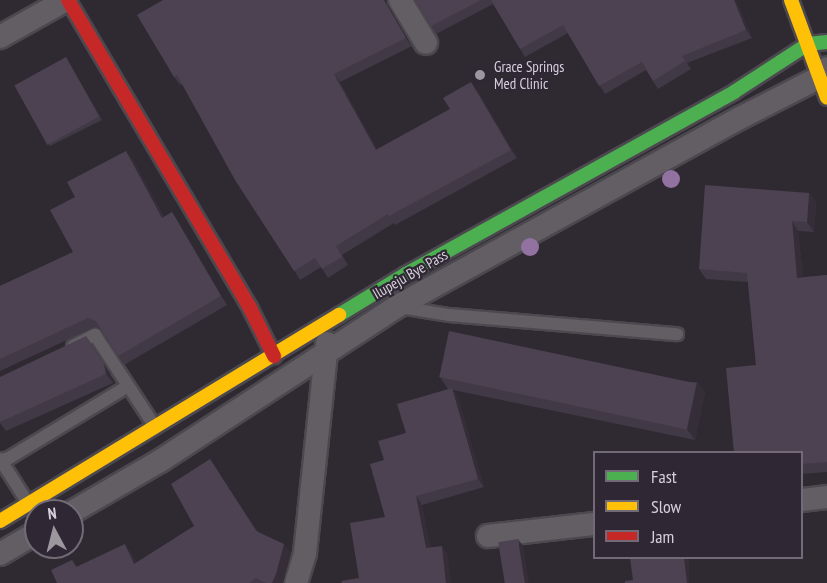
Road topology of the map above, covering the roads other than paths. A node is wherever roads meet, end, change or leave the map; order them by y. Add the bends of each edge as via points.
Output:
1 (67, 0) edge
2 (400, 0) edge
3 (791, 0) edge
4 (0, 37) edge
5 (827, 42) edge
6 (426, 43) dead end
7 (808, 44) junction
8 (825, 81) edge
9 (396, 307) junction
10 (326, 324) junction
11 (677, 334) dead end
12 (60, 352) edge
13 (328, 352) junction
14 (274, 356) junction
15 (128, 386) junction
16 (154, 426) junction
17 (0, 459) edge
18 (827, 497) edge
19 (25, 499) edge
20 (36, 499) edge
21 (803, 500) edge
22 (84, 505) edge
23 (24, 506) edge
24 (0, 521) edge
25 (593, 524) edge
26 (488, 536) dead end
27 (24, 540) edge
28 (0, 554) edge
29 (296, 583) edge

1 - 4 street
1 - 14 street via 250,308
2 - 6 street
3 - 7 street
5 - 7 street, Ilupeju Bye Pass
7 - 8 street
7 - 10 street, Ilupeju Bye Pass via 734,92 406,274
8 - 9 street, Ilupeju Bye Pass via 730,123
9 - 11 lane
9 - 13 street, Ilupeju Bye Pass
10 - 13 street
10 - 14 street, Ilupeju Bye Pass
12 - 15 lane via 95,334
13 - 22 street, Ilupeju Bye Pass via 160,461
13 - 29 street via 305,553
14 - 16 street, Ilupeju Bye Pass
15 - 16 lane
15 - 17 lane via 9,458
16 - 20 street, Ilupeju Bye Pass
17 - 19 lane
18 - 21 street
23 - 24 street, Ilupeju Bye Pass
25 - 26 street
27 - 28 street

